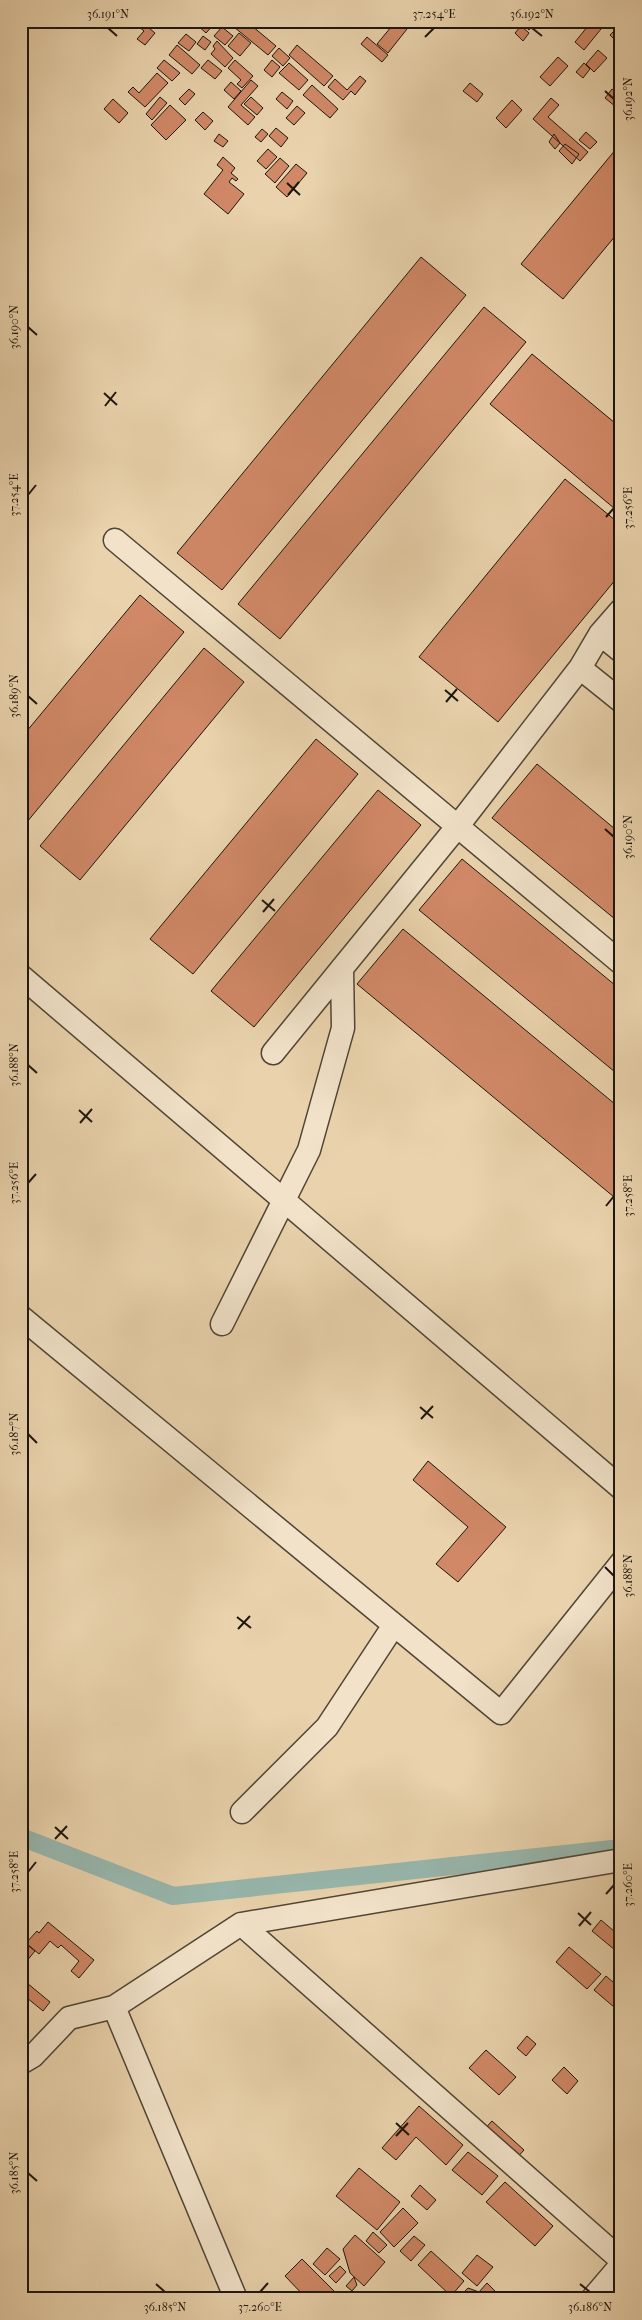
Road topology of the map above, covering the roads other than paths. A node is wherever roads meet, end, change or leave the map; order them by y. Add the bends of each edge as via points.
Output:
1 (115, 540) dead end
2 (621, 610) edge
3 (600, 634) junction
4 (621, 651) edge
5 (580, 668) junction
6 (621, 702) edge
7 (457, 827) junction
8 (621, 963) edge
9 (342, 968) junction
10 (21, 976) edge
11 (272, 1053) dead end
12 (284, 1200) junction
13 (21, 1318) edge
14 (222, 1324) dead end
15 (621, 1488) edge
16 (621, 1562) edge
17 (394, 1625) junction
18 (242, 1812) dead end
19 (621, 1860) edge
20 (241, 1924) junction
21 (114, 2007) junction
22 (21, 2063) edge
23 (621, 2260) edge
24 (621, 2265) edge
25 (236, 2299) edge
26 (592, 2299) edge

1 - 7 street
2 - 3 street
3 - 4 street
3 - 5 street
5 - 6 street
5 - 7 street
7 - 8 street
7 - 9 street
9 - 11 street
9 - 12 street via 343,1028 309,1150
10 - 12 street
12 - 14 street
12 - 15 street
13 - 17 street
16 - 17 street via 501,1713
17 - 18 street via 327,1727
19 - 20 street
20 - 21 street
20 - 23 street
21 - 22 street via 69,2018 33,2056
21 - 25 street
24 - 26 street

